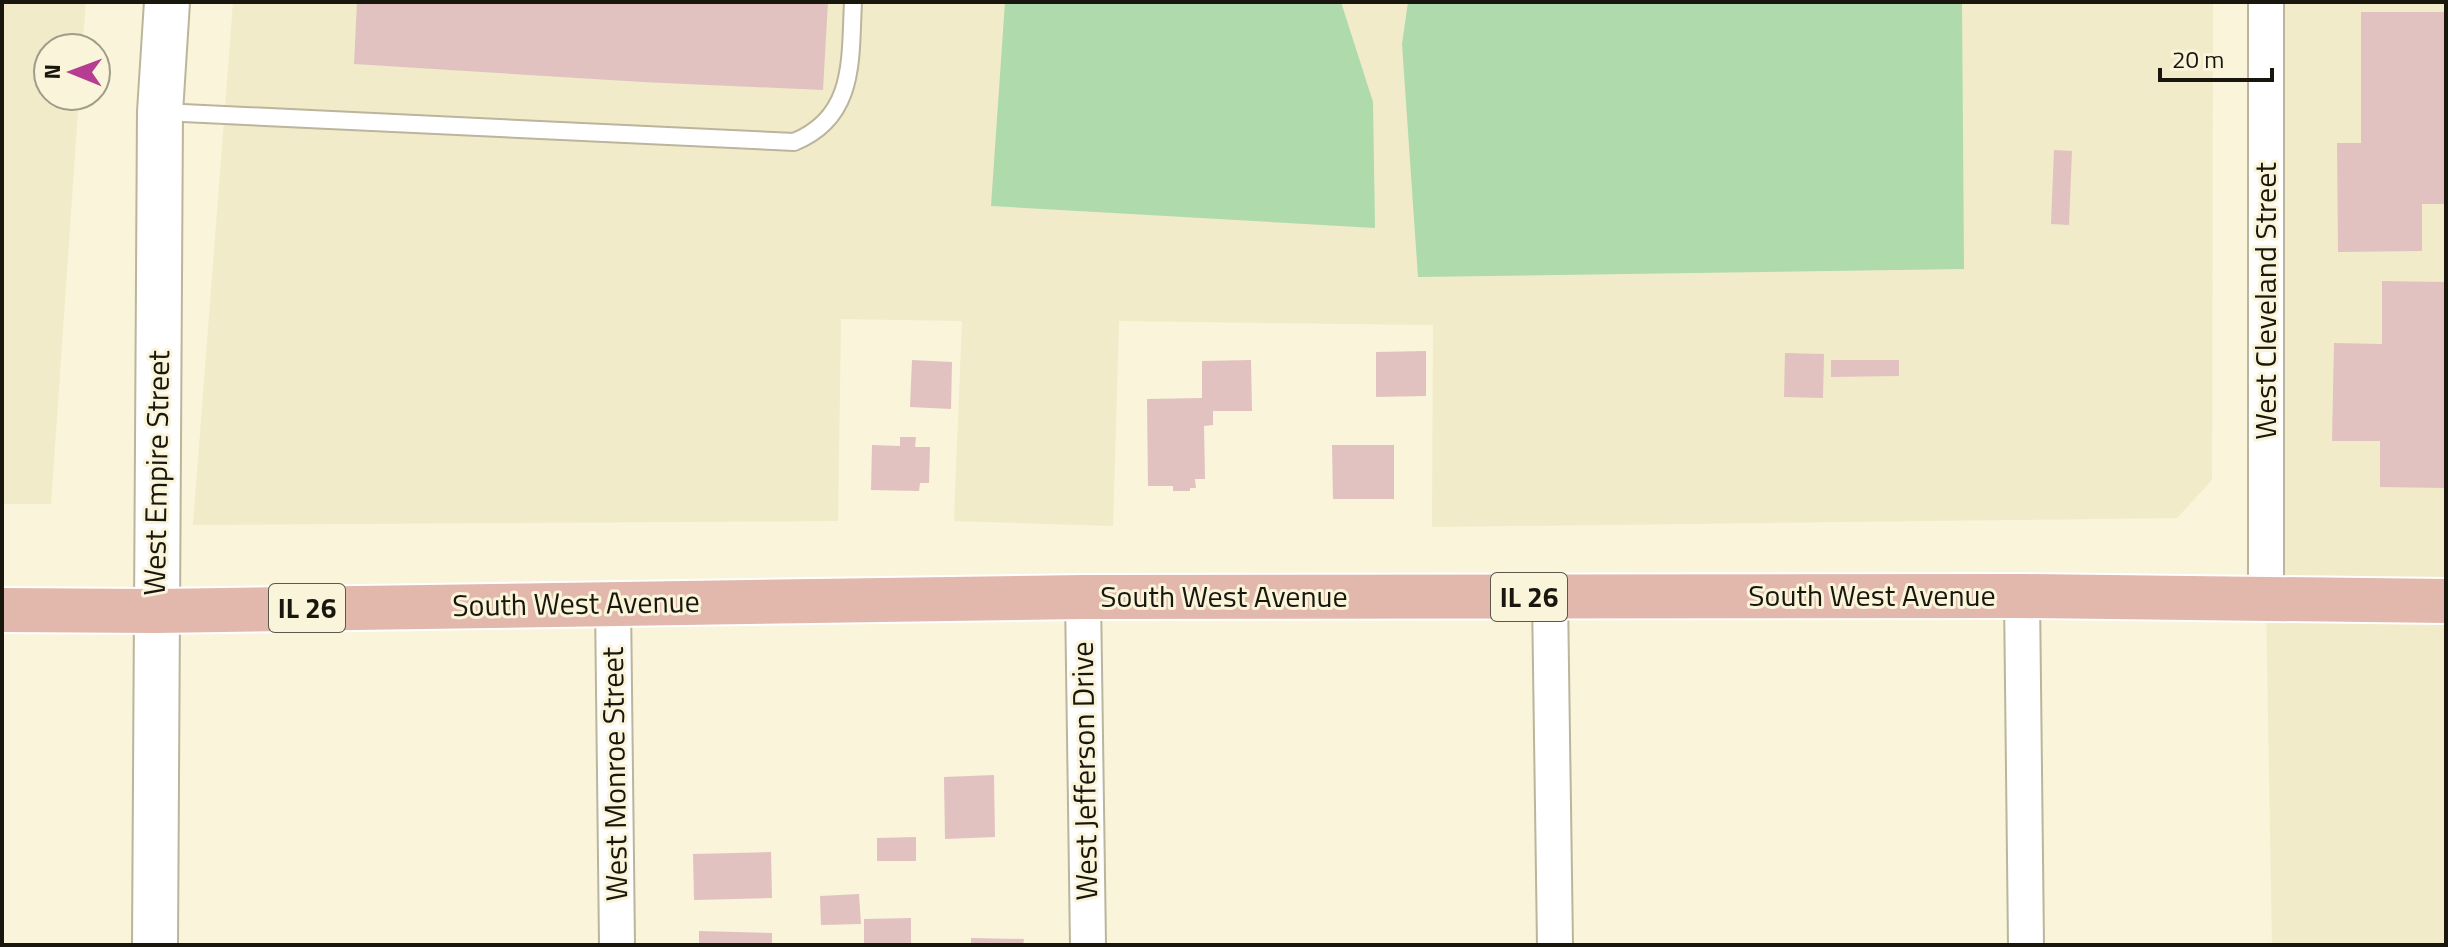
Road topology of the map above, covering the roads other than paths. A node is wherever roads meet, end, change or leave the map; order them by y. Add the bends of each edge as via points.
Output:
1 (167, 2) edge
2 (853, 2) edge
3 (2266, 2) edge
4 (160, 112) junction
5 (2022, 596) junction
6 (1083, 597) junction
7 (1550, 597) junction
8 (2266, 599) junction
9 (2446, 601) edge
10 (613, 603) junction
11 (2, 610) edge
12 (156, 611) junction
13 (155, 945) edge
14 (617, 945) edge
15 (1088, 945) edge
16 (1555, 945) edge
17 (2026, 945) edge

1 - 4 main road, West Empire Street
2 - 4 lane via 849,80 836,110 810,136 794,142
3 - 8 street, West Cleveland Street
4 - 12 main road, West Empire Street
5 - 7 main road, South West Avenue / IL 26
5 - 8 main road, South West Avenue / IL 26
5 - 17 street
6 - 7 main road, South West Avenue / IL 26
6 - 10 main road, South West Avenue / IL 26
6 - 15 street, West Jefferson Drive
7 - 16 street
8 - 9 main road, South West Avenue / IL 26
10 - 12 main road, South West Avenue / IL 26
10 - 14 street, West Monroe Street
11 - 12 main road, South West Avenue / IL 26
12 - 13 main road, West Empire Street

